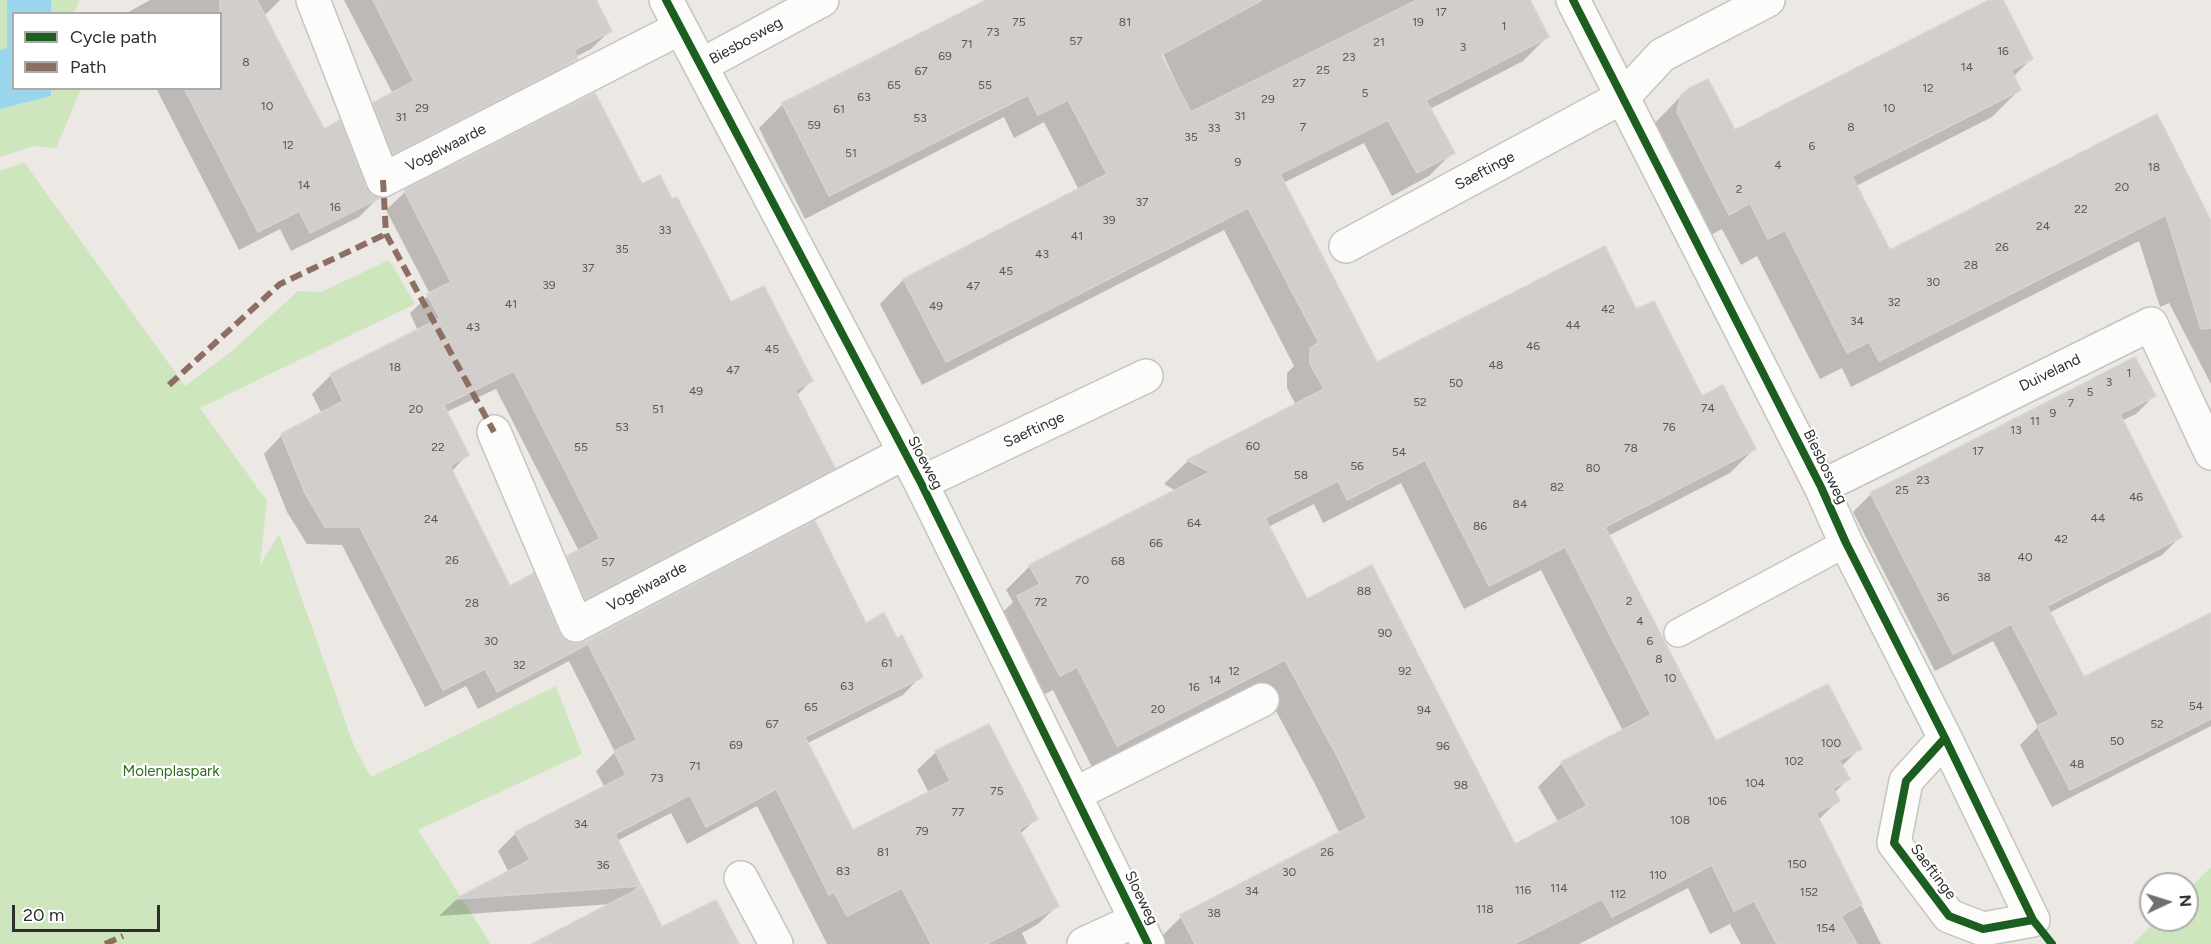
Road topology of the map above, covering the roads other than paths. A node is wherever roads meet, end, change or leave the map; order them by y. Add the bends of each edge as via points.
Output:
1 (313, 0) edge
2 (822, 0) edge
3 (1574, 0) edge
4 (1768, 0) edge
5 (673, 14) edge
6 (702, 65) junction
7 (1624, 96) junction
8 (1346, 246) dead end
9 (1146, 376) dead end
10 (494, 432) dead end
11 (904, 453) junction
12 (2211, 453) edge
13 (921, 483) junction
14 (1821, 487) junction
15 (1846, 543) junction
16 (1678, 633) dead end
17 (1262, 700) dead end
18 (1945, 738) junction
19 (1075, 794) junction
20 (741, 878) dead end
21 (2032, 920) joint
22 (1142, 932) edge
23 (776, 944) edge
24 (1084, 944) edge

1 - 5 street, Vogelwaarde via 383,180
2 - 6 street, Biesbosweg
3 - 7 street, Biesbosweg
4 - 7 street via 1662,55
5 - 6 street, Sloeweg
6 - 11 street, Sloeweg
7 - 8 street, Saeftinge
7 - 14 street, Biesbosweg
9 - 13 street, Saeftinge
10 - 11 street, Vogelwaarde via 576,625
11 - 13 street, Sloeweg
12 - 14 street, Duiveland via 2151,324
13 - 19 street, Sloeweg
14 - 15 street, Biesbosweg
15 - 16 lane
15 - 18 street, Biesbosweg
17 - 19 street
18 - 21 street, Biesbosweg
18 - 21 street, Saeftinge via 1906,781 1894,843 1949,916 1983,928
19 - 22 street, Sloeweg
20 - 23 street
22 - 24 street

